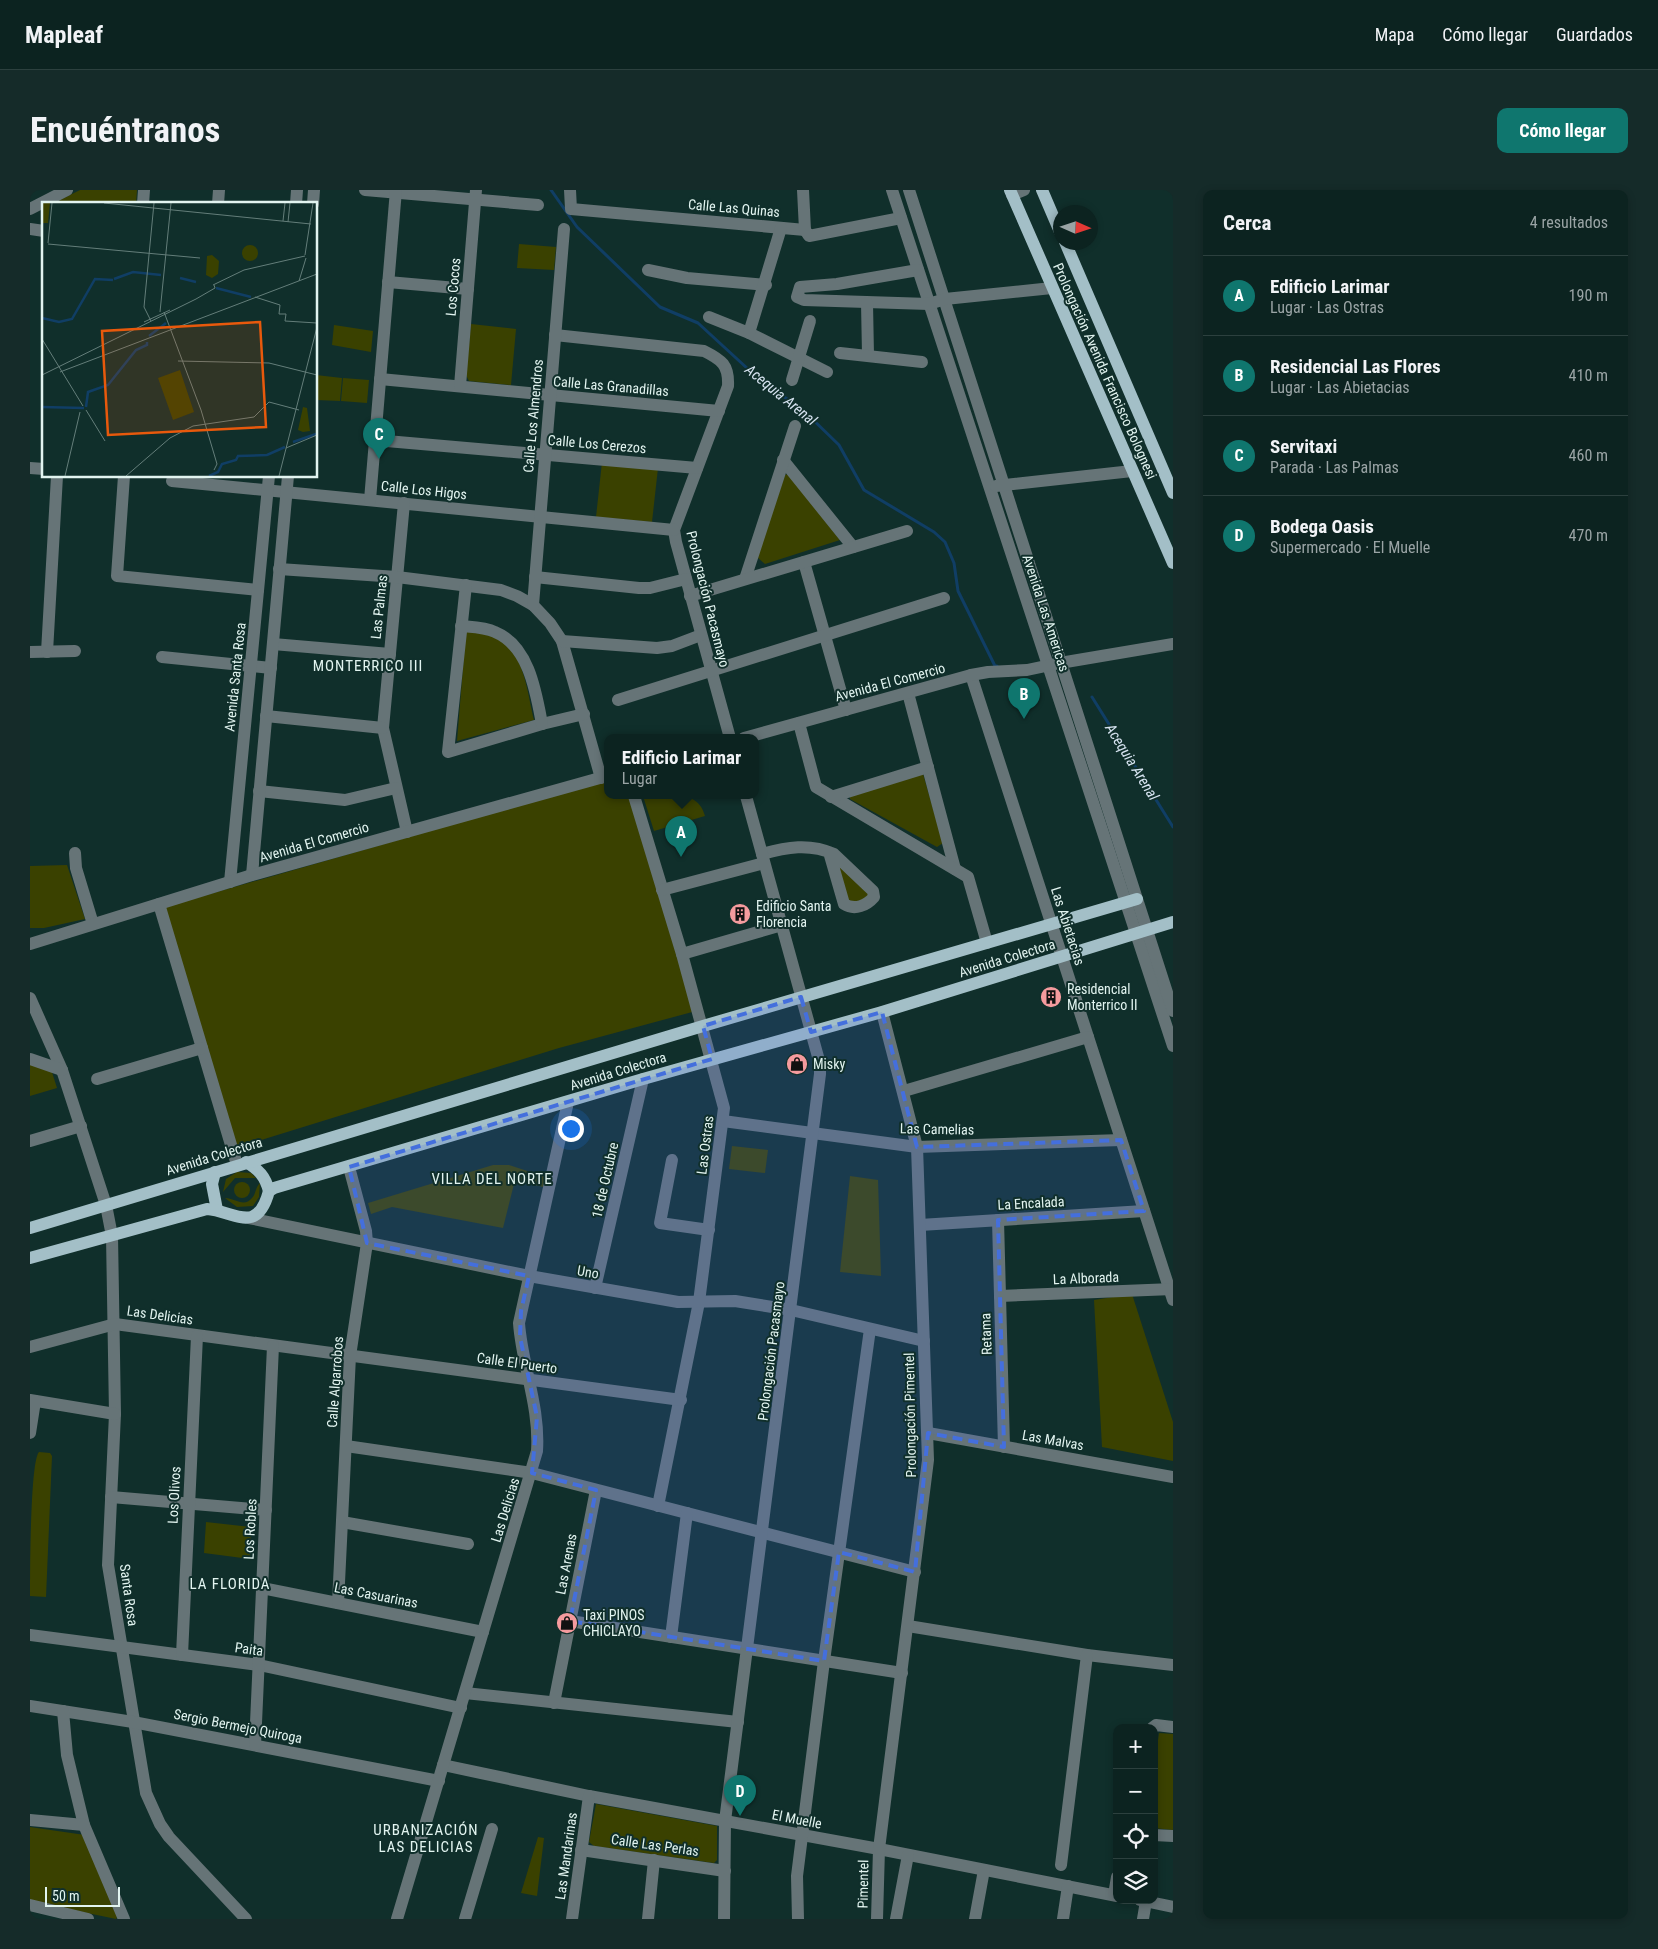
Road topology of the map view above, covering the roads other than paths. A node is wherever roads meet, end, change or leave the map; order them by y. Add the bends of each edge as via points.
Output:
1 (67, 190) edge
2 (365, 190) edge
3 (570, 190) edge
4 (805, 190) edge
5 (892, 190) edge
6 (909, 190) edge
7 (1042, 190) edge
8 (396, 191) edge
9 (1015, 192) edge
10 (476, 195) edge
11 (44, 202) edge
12 (42, 203) edge
13 (538, 205) dead end
14 (30, 209) edge
15 (1053, 216) edge
16 (901, 218) junction
17 (781, 228) junction
18 (564, 230) dead end
19 (805, 230) junction
20 (1068, 250) edge
21 (648, 270) dead end
22 (918, 270) junction
23 (388, 282) junction
24 (766, 285) junction
25 (1052, 288) junction
26 (468, 289) junction
27 (945, 299) junction
28 (866, 302) junction
29 (928, 304) junction
30 (709, 317) dead end
31 (810, 320) dead end
32 (749, 333) junction
33 (555, 335) junction
34 (840, 353) dead end
35 (868, 355) junction
36 (799, 358) junction
37 (922, 362) dead end
38 (827, 372) dead end
39 (380, 379) junction
40 (792, 380) dead end
41 (460, 386) junction
42 (550, 395) junction
43 (719, 411) junction
44 (795, 426) dead end
45 (375, 440) junction
46 (545, 454) junction
47 (784, 460) junction
48 (697, 468) junction
49 (1132, 471) junction
50 (57, 478) edge
51 (124, 478) edge
52 (269, 478) edge
53 (288, 478) edge
54 (172, 481) dead end
55 (1004, 484) junction
56 (989, 488) junction
57 (268, 492) junction
58 (1173, 493) edge
59 (286, 494) junction
60 (370, 500) junction
61 (404, 503) junction
62 (540, 517) junction
63 (674, 530) junction
64 (907, 531) dead end
65 (853, 547) junction
66 (804, 562) junction
67 (1173, 564) edge
68 (279, 569) junction
69 (535, 577) junction
70 (398, 578) junction
71 (686, 579) junction
72 (745, 579) junction
73 (466, 584) junction
74 (258, 590) junction
75 (690, 596) junction
76 (944, 598) dead end
77 (533, 605) junction
78 (461, 626) junction
79 (701, 635) junction
80 (825, 635) junction
81 (562, 641) junction
82 (273, 644) junction
83 (1173, 644) edge
84 (75, 651) dead end
85 (30, 652) edge
86 (47, 652) junction
87 (390, 654) junction
88 (162, 657) dead end
89 (1060, 662) junction
90 (251, 666) junction
91 (1047, 667) junction
92 (271, 668) junction
93 (711, 670) junction
94 (971, 675) junction
95 (908, 693) junction
96 (618, 700) dead end
97 (846, 710) junction
98 (584, 714) junction
99 (266, 716) junction
100 (799, 723) junction
101 (542, 724) junction
102 (383, 728) junction
103 (729, 734) edge
104 (759, 734) edge
105 (928, 767) junction
106 (604, 777) edge
107 (396, 788) junction
108 (259, 791) junction
109 (831, 797) junction
110 (635, 799) edge
111 (747, 799) edge
112 (407, 832) junction
113 (829, 852) dead end
114 (75, 853) dead end
115 (763, 858) junction
116 (955, 869) junction
117 (252, 875) junction
118 (230, 882) junction
119 (662, 890) junction
120 (1131, 901) junction
121 (159, 904) junction
122 (1173, 922) edge
123 (93, 924) junction
124 (1052, 924) junction
125 (782, 925) junction
126 (1141, 932) junction
127 (987, 943) junction
128 (30, 944) edge
129 (682, 954) junction
130 (1062, 957) junction
131 (801, 997) junction
132 (30, 998) edge
133 (1173, 1011) edge
134 (882, 1012) junction
135 (702, 1026) junction
136 (811, 1032) junction
137 (1088, 1037) junction
138 (1173, 1046) edge
139 (202, 1048) junction
140 (30, 1059) edge
141 (712, 1059) junction
142 (62, 1070) junction
143 (97, 1079) dead end
144 (643, 1079) junction
145 (904, 1091) junction
146 (568, 1102) junction
147 (723, 1121) junction
148 (81, 1126) junction
149 (814, 1133) junction
150 (1122, 1140) junction
151 (30, 1141) edge
152 (917, 1147) junction
153 (672, 1160) dead end
154 (242, 1163) junction
155 (349, 1167) junction
156 (215, 1172) junction
157 (270, 1191) junction
158 (106, 1205) junction
159 (217, 1210) junction
160 (1144, 1211) junction
161 (249, 1218) junction
162 (998, 1220) junction
163 (920, 1225) junction
164 (30, 1228) edge
165 (709, 1230) junction
166 (112, 1236) junction
167 (367, 1243) junction
168 (30, 1258) edge
169 (529, 1276) junction
170 (595, 1288) junction
171 (1172, 1293) edge
172 (1000, 1296) junction
173 (699, 1302) junction
174 (791, 1310) junction
175 (115, 1324) junction
176 (870, 1329) junction
177 (197, 1336) junction
178 (924, 1341) junction
179 (273, 1346) junction
180 (30, 1347) edge
181 (350, 1356) junction
182 (530, 1380) junction
183 (681, 1400) junction
184 (32, 1401) edge
185 (115, 1414) junction
186 (30, 1433) edge
187 (928, 1433) junction
188 (346, 1446) junction
189 (1004, 1447) junction
190 (532, 1473) junction
191 (1173, 1477) edge
192 (596, 1490) junction
193 (111, 1497) junction
194 (188, 1503) junction
195 (658, 1506) junction
196 (266, 1510) junction
197 (687, 1513) junction
198 (342, 1522) junction
199 (763, 1532) junction
200 (468, 1544) dead end
201 (839, 1552) junction
202 (915, 1572) junction
203 (262, 1588) junction
204 (338, 1603) junction
205 (570, 1621) junction
206 (908, 1626) junction
207 (483, 1632) junction
208 (30, 1636) edge
209 (671, 1637) junction
210 (121, 1647) junction
211 (748, 1649) junction
212 (182, 1655) junction
213 (1087, 1655) junction
214 (824, 1661) junction
215 (259, 1665) junction
216 (1173, 1665) edge
217 (902, 1673) junction
218 (465, 1693) junction
219 (554, 1703) junction
220 (30, 1706) edge
221 (461, 1708) junction
222 (63, 1711) junction
223 (132, 1722) junction
224 (738, 1722) junction
225 (1158, 1724) edge
226 (1173, 1727) edge
227 (256, 1745) junction
228 (443, 1765) junction
229 (439, 1781) junction
230 (589, 1796) junction
231 (30, 1820) edge
232 (725, 1821) junction
233 (84, 1825) junction
234 (492, 1829) dead end
235 (802, 1835) junction
236 (1158, 1835) edge
237 (1173, 1836) edge
238 (879, 1849) junction
239 (581, 1850) junction
240 (908, 1855) junction
241 (654, 1860) junction
242 (1061, 1865) dead end
243 (984, 1870) junction
244 (725, 1871) junction
245 (1068, 1886) junction
246 (1113, 1895) edge
247 (30, 1904) edge
248 (1143, 1904) edge
249 (1158, 1904) edge
250 (1173, 1907) edge
251 (88, 1919) edge
252 (124, 1919) edge
253 (245, 1919) edge
254 (397, 1919) edge
255 (465, 1919) edge
256 (572, 1919) edge
257 (648, 1919) edge
258 (724, 1919) edge
259 (798, 1919) edge
260 (878, 1919) edge
261 (896, 1919) edge
262 (975, 1919) edge
263 (1063, 1919) edge
264 (1143, 1919) edge

1 - 11 street
2 - 8 street
3 - 17 street, Calle Las Quinas via 571,209
4 - 19 street
5 - 16 street, Avenida Las Americas
6 - 27 street, Avenida Las Americas
7 - 15 main road
8 - 10 street
8 - 23 street
9 - 25 main road, Prolongación Avenida Francisco Bolognesi
10 - 13 street
10 - 26 street, Los Cocos
12 - 14 street
16 - 19 street, Calle Las Quinas via 809,236
16 - 22 street, Avenida Las Americas
17 - 19 street, Calle Las Quinas
17 - 24 street
18 - 33 street, Calle Los Almendros
20 - 58 main road, Prolongación Avenida Francisco Bolognesi
21 - 24 street via 687,278
22 - 28 street via 797,290 798,299
22 - 29 street, Avenida Las Americas
23 - 26 street
23 - 39 street
24 - 32 street
25 - 27 street
25 - 49 main road, Prolongación Avenida Francisco Bolognesi
26 - 41 street, Los Cocos
27 - 29 street
27 - 55 street, Avenida Las Americas
28 - 29 street
28 - 35 street
29 - 56 street, Avenida Las Americas
30 - 32 street
31 - 36 street
32 - 36 street
33 - 42 street, Calle Los Almendros
33 - 43 street, Prolongación Pacasmayo via 704,351 719,359 729,372 728,386
34 - 35 street
35 - 37 street
36 - 38 street
36 - 40 street
39 - 41 street, Calle Las Granadillas
39 - 45 street
41 - 42 street, Calle Las Granadillas
42 - 43 street, Calle Las Granadillas
42 - 46 street, Calle Los Almendros
43 - 48 street, Prolongación Pacasmayo
44 - 47 street
45 - 46 street, Calle Los Cerezos
45 - 60 street
46 - 48 street, Calle Los Cerezos
46 - 62 street, Calle Los Almendros
47 - 65 street
47 - 72 street
48 - 63 street, Prolongación Pacasmayo
49 - 55 street
49 - 67 main road, Prolongación Avenida Francisco Bolognesi
50 - 86 street
51 - 74 street via 117,576
52 - 57 street, Avenida Santa Rosa
53 - 59 street
54 - 57 street, Calle Los Higos
55 - 56 street
55 - 89 street, Avenida Las Americas
56 - 91 street, Avenida Las Americas
57 - 59 street, Calle Los Higos
57 - 74 street, Avenida Santa Rosa
59 - 60 street, Calle Los Higos
59 - 68 street
60 - 61 street, Calle Los Higos
61 - 62 street, Calle Los Higos
61 - 70 street, Las Palmas
62 - 63 street, Calle Los Higos
62 - 69 street, Calle Los Almendros
63 - 71 street, Prolongación Pacasmayo
64 - 65 street
65 - 66 street
66 - 72 street
66 - 80 street
68 - 70 street
68 - 82 street
69 - 71 street via 639,588
69 - 77 street, Calle Los Almendros
70 - 73 street
70 - 87 street, Las Palmas
71 - 75 street, Prolongación Pacasmayo
72 - 75 street
73 - 77 street via 501,590
73 - 78 street
74 - 90 street, Avenida Santa Rosa
75 - 79 street, Prolongación Pacasmayo
76 - 80 street
77 - 81 street via 550,622
78 - 101 street via 493,630 515,646 525,660
78 - 101 street via 448,752
79 - 81 street via 657,648
79 - 93 street, Prolongación Pacasmayo
80 - 93 street
80 - 97 street
81 - 98 street
82 - 87 street
82 - 92 street
83 - 89 street, Avenida El Comercio
84 - 86 street
85 - 86 street
87 - 102 street, Las Palmas
88 - 90 street
89 - 91 street, Avenida El Comercio
89 - 120 street, Avenida Las Americas
90 - 92 street
90 - 118 street, Avenida Santa Rosa
91 - 94 street, Avenida El Comercio
91 - 120 street, Avenida Las Americas
92 - 99 street
93 - 96 street
93 - 103 street, Prolongación Pacasmayo
94 - 95 street, Avenida El Comercio
94 - 124 street, Las Abietacias
95 - 97 street, Avenida El Comercio
95 - 105 street
97 - 100 street, Avenida El Comercio
98 - 101 street
98 - 106 street
99 - 102 street
99 - 108 street
100 - 104 street, Avenida El Comercio
100 - 109 street via 816,787
102 - 107 street, Las Palmas
105 - 109 street
105 - 116 street
106 - 112 street, Avenida El Comercio
107 - 108 street via 345,800
107 - 112 street, Las Palmas
108 - 117 street
109 - 116 street
110 - 119 street, Las Ostras
111 - 115 street, Prolongación Pacasmayo
112 - 117 street, Avenida El Comercio
113 - 115 street via 790,847
114 - 123 street via 76,868
115 - 119 street
115 - 125 street, Prolongación Pacasmayo
116 - 127 street via 968,877
117 - 118 street, Avenida El Comercio
118 - 121 street, Avenida El Comercio
119 - 129 street, Las Ostras
120 - 124 main road, Avenida Colectora
120 - 126 street, Avenida Las Americas
121 - 123 street, Avenida El Comercio
121 - 139 street
122 - 126 main road, Avenida Colectora
123 - 128 street, Avenida El Comercio
124 - 127 main road, Avenida Colectora
124 - 130 street, Las Abietacias
125 - 129 street
125 - 131 street, Prolongación Pacasmayo
126 - 130 main road, Avenida Colectora
126 - 133 street, Avenida Las Americas
126 - 138 street, Avenida Las Americas
127 - 131 main road, Avenida Colectora
129 - 135 street, Las Ostras
130 - 134 main road, Avenida Colectora
130 - 137 street, Las Abietacias
131 - 135 main road, Avenida Colectora
131 - 136 street, Prolongación Pacasmayo
132 - 142 street, Santa Rosa
134 - 136 main road, Avenida Colectora
134 - 145 street, Prolongación Pimentel
135 - 141 street, Las Ostras
135 - 154 main road, Avenida Colectora
136 - 141 main road, Avenida Colectora
136 - 149 street, Prolongación Pacasmayo via 820,1064
137 - 145 street
137 - 150 street, Las Abietacias
139 - 143 street
139 - 154 street
140 - 142 street
141 - 144 main road, Avenida Colectora
141 - 147 street, Las Ostras via 723,1098
142 - 148 street, Santa Rosa
144 - 146 main road, Avenida Colectora
144 - 170 street, 18 de Octubre
145 - 152 street, Prolongación Pimentel
146 - 155 main road, Avenida Colectora
146 - 169 street, Las Delicias
147 - 149 street, Las Camelias
147 - 165 street, Las Ostras
148 - 151 street
148 - 158 street, Santa Rosa
149 - 152 street, Las Camelias
149 - 174 street, Prolongación Pacasmayo
150 - 152 street, Las Camelias
150 - 160 street, Las Abietacias
152 - 163 street, Prolongación Pimentel
153 - 165 street via 660,1223
154 - 156 main road, Avenida Colectora
154 - 157 main road via 259,1170
155 - 157 main road, Avenida Colectora
155 - 167 street, Calle Algarrobos
156 - 158 main road, Avenida Colectora
156 - 159 main road via 212,1184
157 - 161 main road via 259,1212
158 - 164 main road, Avenida Colectora
158 - 166 street, Santa Rosa
159 - 161 main road via 238,1219
159 - 166 main road via 207,1209
160 - 162 street, La Encalada
160 - 171 street, Las Abietacias
161 - 167 street, Uno
162 - 163 street, La Encalada
162 - 172 street, Retama
163 - 178 street, Prolongación Pimentel
165 - 173 street, Las Ostras
166 - 168 main road
166 - 175 street, Santa Rosa
167 - 169 street, Uno
167 - 181 street, Calle Algarrobos
169 - 170 street, Uno
169 - 182 street, Las Delicias via 519,1323
170 - 173 street, Uno via 678,1302
171 - 172 street, La Alborada
172 - 189 street, Retama
173 - 174 street, Uno via 735,1301
173 - 183 street, Las Ostras
174 - 176 street, Uno
174 - 199 street, Prolongación Pacasmayo
175 - 177 street, Las Delicias
175 - 180 street
175 - 185 street, Santa Rosa
176 - 178 street, Uno
176 - 201 street
177 - 179 street, Las Delicias
177 - 194 street, Los Olivos
178 - 187 street, Prolongación Pimentel
179 - 181 street, Las Delicias
179 - 196 street, Los Robles
181 - 182 street, Calle El Puerto
181 - 188 street, Calle Algarrobos
182 - 183 street, Calle El Puerto
182 - 190 street, Las Delicias via 538,1434
183 - 195 street, Las Ostras
184 - 185 street
184 - 186 street
185 - 193 street, Santa Rosa
187 - 189 street, Las Malvas
187 - 202 street, Prolongación Pimentel
188 - 190 street
188 - 198 street, Calle Algarrobos
189 - 191 street, Las Malvas
190 - 192 street
190 - 207 street, Las Delicias
192 - 195 street
192 - 205 street, Las Arenas
193 - 194 street
193 - 210 street, Santa Rosa via 108,1565
194 - 196 street
194 - 212 street, Los Olivos
195 - 197 street
196 - 203 street, Los Robles
197 - 199 street
197 - 209 street
198 - 200 street
198 - 204 street, Calle Algarrobos
199 - 201 street
199 - 211 street, Prolongación Pacasmayo
201 - 202 street
201 - 214 street
202 - 206 street, Prolongación Pimentel
203 - 204 street, Las Casuarinas
203 - 215 street, Los Robles
204 - 207 street, Las Casuarinas
205 - 209 street
205 - 219 street, Las Arenas
206 - 213 street
206 - 217 street, Prolongación Pimentel
207 - 218 street, Las Delicias
208 - 210 street, Paita
209 - 211 street
210 - 212 street, Paita
210 - 223 street, Santa Rosa
211 - 214 street
211 - 224 street, Prolongación Pacasmayo
212 - 215 street, Paita
213 - 216 street
213 - 242 street
214 - 217 street
214 - 235 street
215 - 221 street, Paita
215 - 227 street, Los Robles
217 - 238 street, Prolongación Pimentel
218 - 219 street
218 - 221 street, Las Delicias
219 - 224 street
220 - 222 street, Sergio Bermejo Quiroga
221 - 228 street, Las Delicias
222 - 223 street, Sergio Bermejo Quiroga
222 - 233 street via 67,1755
223 - 227 street, Sergio Bermejo Quiroga
223 - 253 street, Santa Rosa via 146,1793 160,1824 183,1854
224 - 232 street, Prolongación Pacasmayo
225 - 226 street
227 - 229 street, Sergio Bermejo Quiroga
228 - 229 street, Las Delicias
228 - 230 street, El Muelle
229 - 254 street, Las Delicias
230 - 232 street, El Muelle
230 - 239 street, Las Mandarinas
231 - 233 street
232 - 235 street, El Muelle
232 - 244 street, Prolongación Pacasmayo
233 - 252 street
234 - 255 street
235 - 238 street, El Muelle
235 - 259 street via 797,1876
236 - 237 street
238 - 240 street, El Muelle
238 - 260 street, Pimentel
239 - 241 street, Calle Las Perlas
239 - 256 street, Las Mandarinas
240 - 243 street, El Muelle
240 - 261 street
241 - 244 street, Calle Las Perlas
241 - 257 street
243 - 245 street, El Muelle
243 - 262 street
244 - 258 street, Prolongación Pacasmayo
245 - 246 street, El Muelle
245 - 263 street
247 - 251 street
248 - 264 street
249 - 250 street

